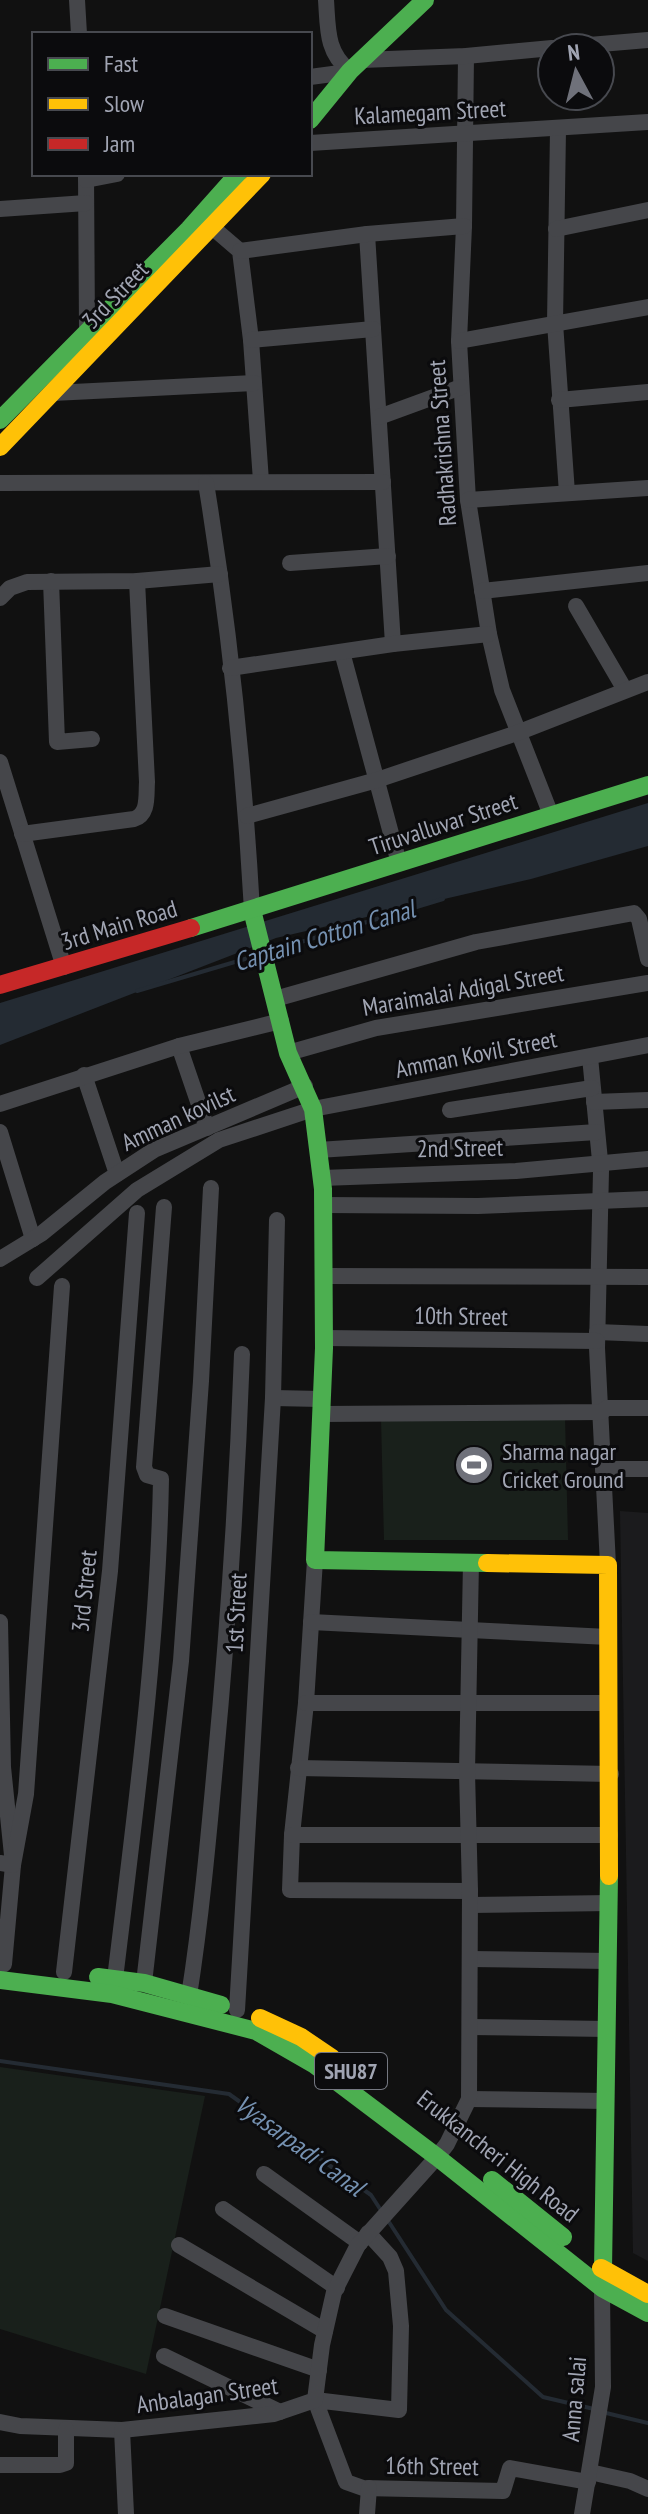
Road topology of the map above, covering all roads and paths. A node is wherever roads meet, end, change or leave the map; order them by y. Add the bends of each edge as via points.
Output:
1 (326, 0) edge
2 (425, 0) edge
3 (83, 1) edge
4 (79, 32) edge
5 (648, 40) edge
6 (616, 43) edge
7 (536, 50) edge
8 (466, 56) junction
9 (351, 71) junction
10 (312, 77) edge
11 (312, 94) edge
12 (312, 118) edge
13 (648, 122) edge
14 (558, 130) junction
15 (465, 135) junction
16 (312, 143) edge
17 (236, 176) edge
18 (260, 176) edge
19 (86, 177) edge
20 (86, 203) junction
21 (0, 209) edge
22 (648, 210) edge
23 (464, 226) junction
24 (212, 227) junction
25 (556, 229) junction
26 (367, 234) junction
27 (240, 251) junction
28 (648, 307) edge
29 (555, 323) junction
30 (373, 329) junction
31 (87, 330) junction
32 (251, 340) junction
33 (459, 341) junction
34 (254, 383) junction
35 (461, 387) junction
36 (648, 392) edge
37 (53, 393) junction
38 (559, 400) junction
39 (379, 417) junction
40 (0, 420) edge
41 (0, 447) edge
42 (261, 481) junction
43 (383, 482) junction
44 (0, 483) edge
45 (206, 483) junction
46 (648, 488) edge
47 (567, 493) junction
48 (468, 500) junction
49 (388, 556) junction
50 (290, 563) dead end
51 (648, 573) edge
52 (220, 574) junction
53 (51, 581) junction
54 (137, 581) junction
55 (482, 591) junction
56 (0, 598) edge
57 (576, 606) dead end
58 (489, 634) junction
59 (393, 644) junction
60 (342, 652) junction
61 (230, 668) junction
62 (648, 682) edge
63 (625, 690) junction
64 (517, 733) junction
65 (92, 739) dead end
66 (0, 762) edge
67 (377, 780) junction
68 (648, 785) edge
69 (551, 815) junction
70 (247, 816) junction
71 (22, 834) junction
72 (399, 863) junction
73 (254, 915) junction
74 (648, 959) edge
75 (64, 967) junction
76 (648, 983) edge
77 (0, 985) edge
78 (275, 999) junction
79 (281, 1021) junction
80 (648, 1045) edge
81 (179, 1046) junction
82 (288, 1053) junction
83 (590, 1057) junction
84 (84, 1075) junction
85 (305, 1086) junction
86 (593, 1095) junction
87 (648, 1100) edge
88 (0, 1104) edge
89 (313, 1109) junction
90 (450, 1110) dead end
91 (207, 1128) junction
92 (0, 1132) edge
93 (597, 1132) junction
94 (318, 1150) junction
95 (648, 1159) edge
96 (600, 1163) junction
97 (117, 1174) junction
98 (322, 1178) junction
99 (211, 1188) dead end
100 (648, 1199) edge
101 (599, 1200) junction
102 (323, 1205) junction
103 (164, 1207) dead end
104 (137, 1213) dead end
105 (277, 1220) dead end
106 (33, 1239) junction
107 (0, 1259) edge
108 (324, 1276) junction
109 (598, 1277) junction
110 (648, 1277) edge
111 (37, 1278) dead end
112 (62, 1286) dead end
113 (648, 1334) edge
114 (597, 1337) junction
115 (324, 1338) junction
116 (242, 1354) dead end
117 (273, 1398) junction
118 (321, 1407) junction
119 (648, 1408) edge
120 (601, 1412) junction
121 (603, 1469) junction
122 (648, 1469) edge
123 (315, 1560) junction
124 (471, 1562) junction
125 (608, 1565) junction
126 (0, 1622) edge
127 (311, 1622) junction
128 (470, 1630) junction
129 (608, 1637) junction
130 (306, 1703) junction
131 (468, 1703) junction
132 (609, 1703) junction
133 (2, 1767) edge
134 (298, 1768) junction
135 (467, 1772) junction
136 (611, 1774) junction
137 (292, 1835) junction
138 (470, 1835) junction
139 (610, 1835) junction
140 (6, 1864) edge
141 (470, 1898) junction
142 (609, 1903) junction
143 (470, 1959) junction
144 (608, 1961) junction
145 (1, 1969) edge
146 (64, 1972) junction
147 (115, 1979) junction
148 (144, 1983) junction
149 (189, 1996) junction
150 (237, 2010) junction
151 (470, 2027) junction
152 (607, 2029) junction
153 (469, 2099) junction
154 (606, 2101) junction
155 (442, 2151) junction
156 (264, 2174) dead end
157 (223, 2209) dead end
158 (374, 2227) junction
159 (179, 2245) dead end
160 (602, 2279) junction
161 (337, 2288) junction
162 (648, 2294) edge
163 (648, 2313) edge
164 (165, 2316) dead end
165 (325, 2331) junction
166 (164, 2356) dead end
167 (319, 2370) junction
168 (315, 2400) junction
169 (280, 2412) junction
170 (0, 2422) edge
171 (66, 2429) junction
172 (122, 2430) junction
173 (0, 2465) edge
174 (589, 2477) junction
175 (369, 2488) junction
176 (648, 2489) edge
177 (126, 2514) edge
178 (367, 2514) edge
179 (582, 2514) edge

1 - 9 street via 331,49
2 - 9 street
3 - 4 street
5 - 6 street
7 - 8 street
8 - 9 street
8 - 15 street, Radhakrishna Street
9 - 10 street
9 - 11 street
9 - 12 street
13 - 14 street, Kalamegam Street
14 - 15 street, Kalamegam Street
14 - 25 street
15 - 16 street, Kalamegam Street
15 - 23 street, Radhakrishna Street
17 - 31 street, 3rd Street
18 - 24 street, 3rd Street
19 - 20 street
20 - 21 street
20 - 31 street
22 - 25 street
23 - 26 street
23 - 33 street, Radhakrishna Street
24 - 27 street
24 - 37 street, 3rd Street
25 - 29 street
26 - 27 street
26 - 30 street
27 - 32 street
28 - 29 street
29 - 33 street
29 - 38 street
30 - 32 street
30 - 39 street
31 - 40 street, 3rd Street
32 - 34 street
33 - 35 street, Radhakrishna Street
34 - 37 street
34 - 42 street
35 - 39 street
35 - 48 street, Radhakrishna Street
36 - 38 street
37 - 41 street, 3rd Street
38 - 47 street
39 - 43 street
42 - 43 street
42 - 45 street
43 - 49 street
44 - 45 street
45 - 52 street
46 - 47 street
47 - 48 street
48 - 55 street, Radhakrishna Street
49 - 50 street
49 - 59 street
51 - 55 street
52 - 54 street
52 - 61 street
53 - 54 street
53 - 56 street via 18,584
53 - 65 street via 57,742
54 - 71 street via 144,812 134,819
55 - 58 street, Radhakrishna Street
57 - 63 street
58 - 59 street
58 - 64 street, Radhakrishna Street
59 - 60 street
60 - 61 street
60 - 67 street
61 - 70 street
62 - 63 street
63 - 64 street
64 - 67 street
64 - 69 street, Radhakrishna Street
66 - 71 street
67 - 70 street
67 - 72 street
68 - 69 street, Tiruvalluvar Street
69 - 72 street, Tiruvalluvar Street
70 - 73 street
71 - 75 street
72 - 73 street, Tiruvalluvar Street
73 - 75 street, 3rd Main Road
73 - 78 street
74 - 78 street via 634,913 476,942
75 - 77 street, 3rd Main Road
76 - 82 street, Maraimalai Adigal Street via 376,1028
78 - 79 street
79 - 81 street
79 - 82 street
80 - 83 street, Amman Kovil Street
81 - 84 street
81 - 91 street
82 - 85 street
83 - 86 street
83 - 89 street, Amman Kovil Street
84 - 88 street
84 - 97 street
85 - 89 street
85 - 91 street, Amman kovilst
86 - 87 street
86 - 90 street
86 - 93 street
89 - 94 street
89 - 111 street, Amman Kovil Street via 219,1140 173,1166 113,1209
91 - 97 street, Amman kovilst via 154,1150
92 - 106 street
93 - 94 street
93 - 96 street
94 - 98 street
95 - 96 street, 2nd Street
96 - 98 street, 2nd Street
96 - 101 street
97 - 106 street, Amman kovilst
98 - 102 street
99 - 148 street via 181,1661
100 - 101 street
101 - 102 street
101 - 109 street
102 - 108 street
103 - 147 street via 144,1467 147,1475 161,1479 160,1554
104 - 146 street, 3rd Street via 110,1571
105 - 117 street, 1st Street
106 - 107 street, Amman kovilst
108 - 109 street
108 - 115 street
109 - 110 street
109 - 114 street
112 - 140 street via 26,1794
113 - 114 street, 10th Street
114 - 115 street, 10th Street
114 - 120 street
115 - 118 street
116 - 149 street via 226,1646 202,1917
117 - 118 street
117 - 150 street, 1st Street
118 - 120 street
118 - 123 street
119 - 120 street
120 - 121 street
121 - 122 street
121 - 125 street
123 - 124 street
123 - 127 street
124 - 125 street
124 - 128 street
125 - 129 street
126 - 133 street
127 - 128 street
127 - 130 street
128 - 129 street
128 - 131 street
129 - 132 street
130 - 131 street
130 - 134 street
131 - 132 street
131 - 135 street
132 - 136 street
133 - 140 street
134 - 135 street
134 - 137 street
135 - 136 street
135 - 138 street
136 - 139 street
137 - 138 street
137 - 141 street via 290,1890
138 - 139 street
138 - 141 street
139 - 142 street
140 - 145 street
141 - 142 street
141 - 143 street
142 - 144 street
143 - 144 street
143 - 151 street
144 - 152 street
145 - 146 street, Erukkancheri High Road / SHU87
145 - 155 street, SHU87 via 256,2031
146 - 147 street, Erukkancheri High Road / SHU87
147 - 148 street, Erukkancheri High Road / SHU87
148 - 149 street, Erukkancheri High Road / SHU87
149 - 150 street, Erukkancheri High Road / SHU87
150 - 155 street, Erukkancheri High Road / SHU87 via 275,2023 346,2067
151 - 152 street
151 - 153 street
152 - 154 street
153 - 154 street
153 - 155 street, Anbalagan Street
154 - 160 street
155 - 158 street, Anbalagan Street
155 - 160 street, Erukkancheri High Road / SHU87
156 - 158 street
157 - 161 street
158 - 161 street, Anbalagan Street
158 - 168 street via 396,2271 399,2410
159 - 165 street
160 - 162 street, Erukkancheri High Road / SHU87
160 - 163 street, SHU87
160 - 174 street, Anna salai via 603,2387
161 - 165 street, Anbalagan Street
164 - 167 street
165 - 167 street, Anbalagan Street
166 - 169 street
167 - 168 street, Anbalagan Street
168 - 169 street, Anbalagan Street
168 - 175 street, 16th Street via 346,2482
169 - 172 street, Anbalagan Street
170 - 171 street, Anbalagan Street
171 - 172 street, Anbalagan Street
171 - 173 street via 66,2463
172 - 177 street
174 - 175 street, 16th Street via 510,2468 503,2491
174 - 176 street via 630,2481
174 - 179 street, Anna salai
175 - 178 street

